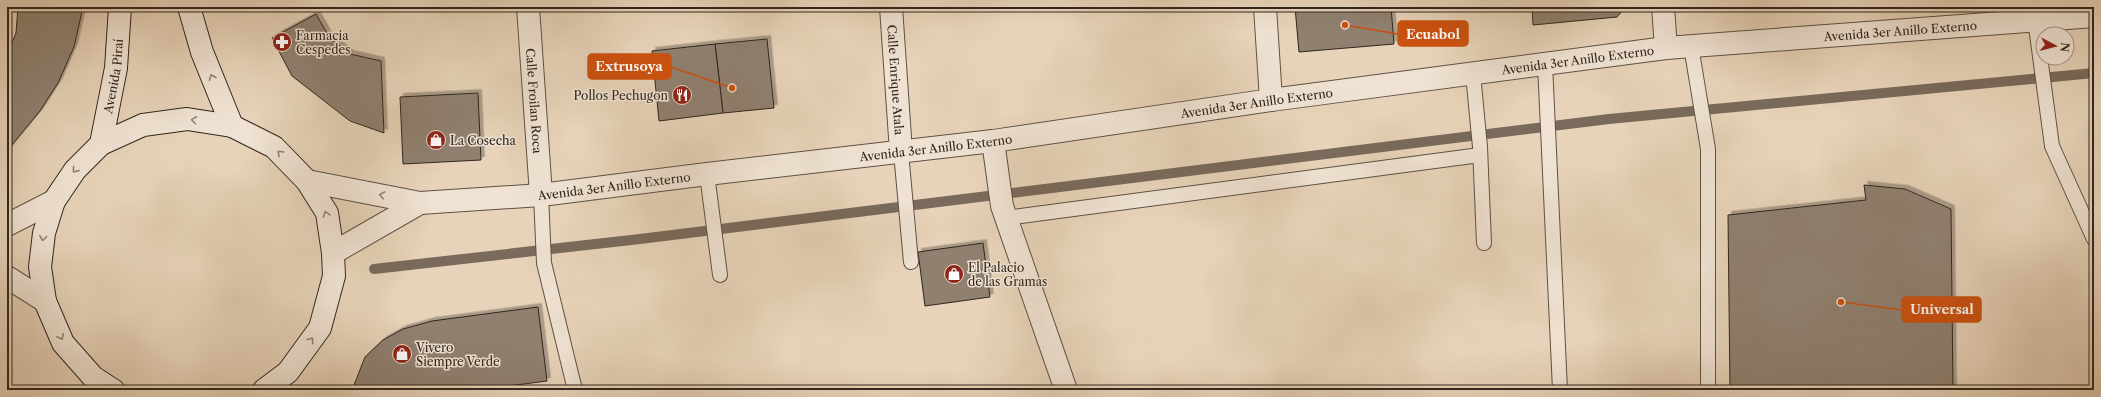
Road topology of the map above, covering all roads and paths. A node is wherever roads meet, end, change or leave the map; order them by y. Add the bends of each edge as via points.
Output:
1 (120, 7) edge
2 (189, 7) edge
3 (528, 7) edge
4 (891, 7) edge
5 (1265, 7) edge
6 (1663, 7) edge
7 (2034, 13) edge
8 (2094, 16) edge
9 (1691, 46) junction
10 (1666, 48) junction
11 (1545, 64) junction
12 (1473, 74) junction
13 (1272, 100) junction
14 (232, 126) junction
15 (101, 144) junction
16 (995, 151) junction
17 (1480, 151) junction
18 (902, 152) junction
19 (707, 174) junction
20 (307, 181) junction
21 (541, 195) junction
22 (54, 201) junction
23 (420, 203) junction
24 (1004, 212) junction
25 (7, 225) edge
26 (2094, 239) edge
27 (1484, 243) dead end
28 (333, 252) junction
29 (911, 262) dead end
30 (720, 275) dead end
31 (7, 277) edge
32 (45, 301) junction
33 (290, 381) edge
34 (113, 390) edge
35 (264, 390) edge
36 (575, 390) edge
37 (1066, 390) edge
38 (1560, 390) edge
39 (1708, 390) edge

1 - 15 street, Avenida Piraí via 116,68
14 -> 2 street via 202,52
3 - 21 street, Calle Froilan Roca
4 - 18 street, Calle Enrique Atala
5 - 13 street
6 - 10 street
7 - 8 street, Avenida 3er Anillo Externo
7 - 9 street, Avenida 3er Anillo Externo
7 - 26 lane via 2052,146
9 - 10 street, Avenida 3er Anillo Externo
9 - 39 lane via 1708,149
10 - 11 street, Avenida 3er Anillo Externo
11 - 12 street, Avenida 3er Anillo Externo
11 - 38 lane
12 - 13 street, Avenida 3er Anillo Externo
12 - 17 lane
13 - 16 street, Avenida 3er Anillo Externo
14 -> 15 street via 187,119 142,125
20 -> 14 street via 274,147
15 -> 22 street via 74,170
16 - 18 street, Avenida 3er Anillo Externo
16 - 24 street
17 - 24 lane
17 - 27 lane
18 - 19 street, Avenida 3er Anillo Externo
18 - 29 lane
19 - 21 street, Avenida 3er Anillo Externo
19 - 30 lane
23 -> 20 street, Avenida 3er Anillo Externo
28 -> 20 street via 327,213
21 - 23 street, Avenida 3er Anillo Externo
21 - 36 lane via 544,263
22 - 25 street
22 -> 32 street via 44,234 40,267
23 - 28 street, Avenida 3er Anillo Externo
24 - 37 street
33 -> 28 street via 320,328 334,276
31 - 32 street
32 -> 34 street via 63,343 93,377
33 - 35 street

